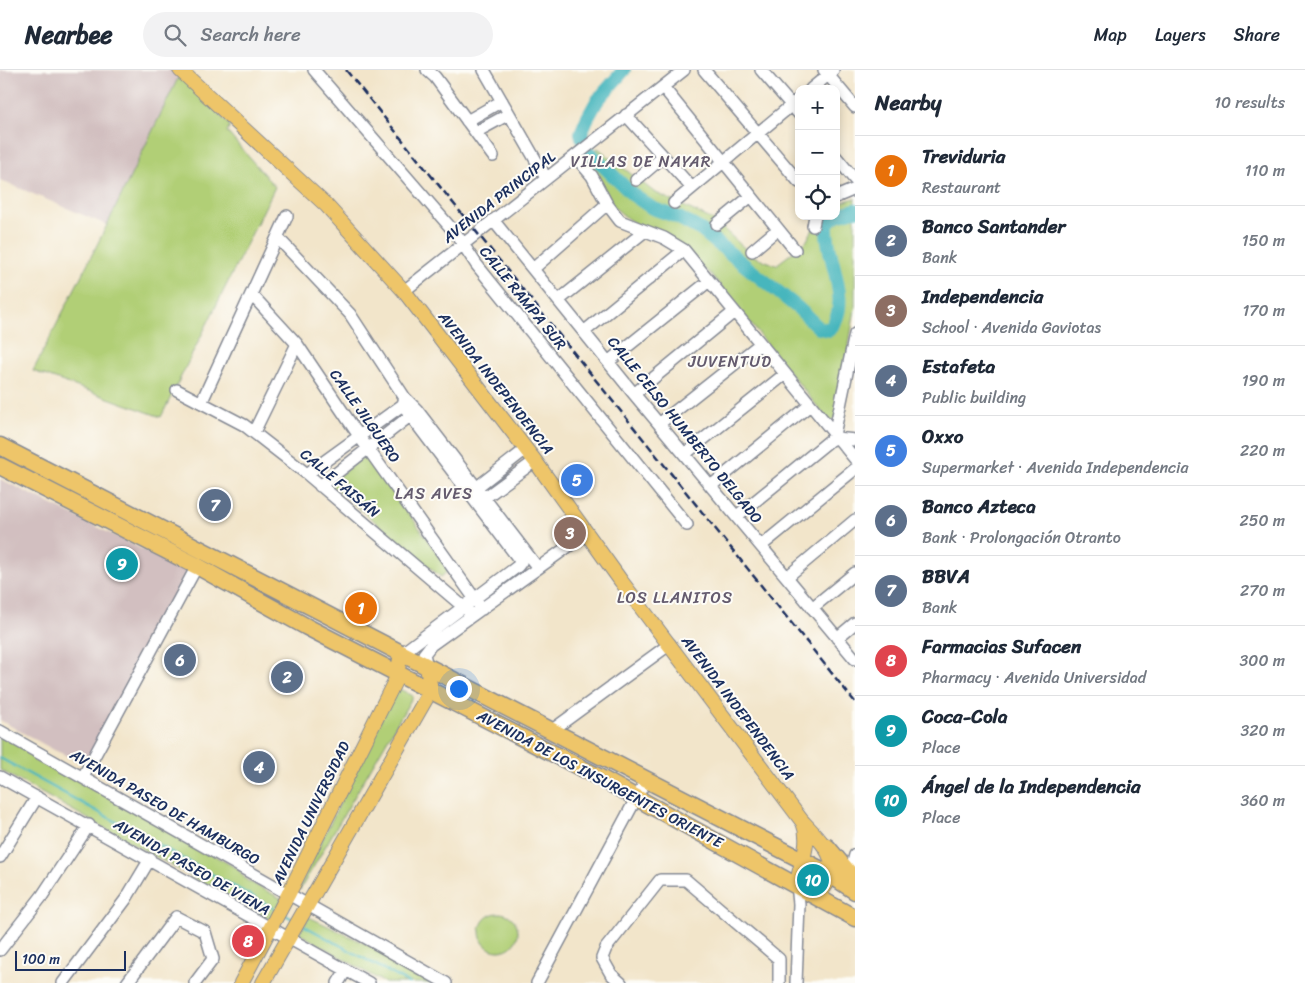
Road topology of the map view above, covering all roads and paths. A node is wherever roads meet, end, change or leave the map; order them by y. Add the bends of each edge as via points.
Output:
1 (180, 70) edge
2 (314, 70) edge
3 (484, 70) edge
4 (684, 70) edge
5 (704, 70) edge
6 (761, 70) edge
7 (431, 72) edge
8 (829, 72) edge
9 (815, 85) edge
10 (662, 87) junction
11 (502, 101) junction
12 (795, 105) edge
13 (795, 107) edge
14 (855, 107) edge
15 (509, 114) junction
16 (626, 116) junction
17 (467, 121) junction
18 (476, 132) junction
19 (757, 133) junction
20 (576, 155) junction
21 (493, 156) dead end
22 (663, 157) junction
23 (723, 161) junction
24 (840, 161) edge
25 (854, 175) edge
26 (795, 177) edge
27 (546, 178) junction
28 (636, 180) dead end
29 (692, 188) junction
30 (855, 189) edge
31 (752, 196) junction
32 (840, 196) edge
33 (674, 203) dead end
34 (607, 204) junction
35 (287, 216) dead end
36 (493, 220) junction
37 (620, 221) junction
38 (717, 224) dead end
39 (778, 229) junction
40 (645, 231) junction
41 (278, 238) junction
42 (632, 242) junction
43 (462, 245) junction
44 (684, 250) junction
45 (795, 250) dead end
46 (752, 251) dead end
47 (533, 269) junction
48 (709, 281) junction
49 (404, 291) junction
50 (252, 295) junction
51 (559, 300) junction
52 (734, 312) junction
53 (585, 331) junction
54 (855, 334) edge
55 (297, 344) junction
56 (760, 344) junction
57 (853, 357) edge
58 (608, 362) junction
59 (785, 374) junction
60 (178, 390) dead end
61 (634, 394) junction
62 (843, 396) junction
63 (855, 398) edge
64 (202, 401) junction
65 (406, 401) junction
66 (810, 405) junction
67 (414, 412) junction
68 (659, 424) junction
69 (254, 432) junction
70 (359, 436) junction
71 (835, 436) junction
72 (855, 440) edge
73 (0, 446) edge
74 (368, 448) junction
75 (526, 449) junction
76 (685, 454) junction
77 (19, 455) junction
78 (855, 459) edge
79 (535, 461) junction
80 (5, 469) edge
81 (855, 469) edge
82 (307, 474) junction
83 (320, 486) junction
84 (712, 486) junction
85 (473, 490) junction
86 (481, 501) junction
87 (112, 503) junction
88 (737, 516) junction
89 (104, 518) junction
90 (855, 520) edge
91 (687, 525) dead end
92 (587, 533) junction
93 (761, 546) junction
94 (197, 566) junction
95 (538, 568) junction
96 (855, 573) edge
97 (787, 577) junction
98 (475, 597) junction
99 (464, 606) junction
100 (812, 608) junction
101 (477, 612) junction
102 (855, 623) edge
103 (297, 627) dead end
104 (837, 638) junction
105 (670, 644) junction
106 (401, 654) junction
107 (855, 659) edge
108 (427, 667) junction
109 (395, 676) junction
110 (429, 693) junction
111 (0, 730) edge
112 (551, 731) junction
113 (0, 777) edge
114 (83, 777) junction
115 (646, 780) junction
116 (37, 798) junction
117 (635, 798) junction
118 (802, 821) junction
119 (89, 825) junction
120 (827, 847) junction
121 (855, 855) edge
122 (0, 857) edge
123 (150, 859) junction
124 (804, 862) junction
125 (831, 875) junction
126 (852, 877) edge
127 (797, 884) junction
128 (855, 891) edge
129 (817, 896) junction
130 (286, 900) junction
131 (799, 904) junction
132 (305, 910) junction
133 (855, 918) edge
134 (272, 924) junction
135 (292, 934) junction
136 (0, 950) edge
137 (346, 970) junction
138 (63, 983) edge
139 (127, 983) edge
140 (195, 983) edge
141 (241, 983) edge
142 (264, 983) edge
143 (338, 983) edge
144 (369, 983) edge
145 (446, 983) edge
146 (537, 983) edge
147 (621, 983) edge
148 (779, 983) edge
149 (796, 983) edge

1 - 49 main road, AVENIDA INDEPENDENCIA via 326,205
2 - 43 street, CALLE RAMPA SUR via 457,235
3 - 11 street
4 - 10 street, AVENIDA PRINCIPAL
5 - 19 street
6 - 12 street
7 - 17 street
8 - 9 street
8 - 14 street
10 - 16 street, AVENIDA PRINCIPAL
10 - 23 street
11 - 15 street
11 - 17 street
13 - 19 street
15 - 18 street
15 - 27 street
16 - 20 street, AVENIDA PRINCIPAL
16 - 22 street
17 - 18 street
18 - 21 street
19 - 23 street
19 - 26 street
20 - 27 street, AVENIDA PRINCIPAL
20 - 34 street
22 - 28 street
22 - 29 street
23 - 29 street
23 - 31 street
24 - 25 street
27 - 36 street, AVENIDA PRINCIPAL
29 - 33 street
30 - 32 street
31 - 38 street
31 - 39 street
34 - 37 street
34 - 47 street
35 - 41 street
36 - 43 street, AVENIDA PRINCIPAL
36 - 47 street, CALLE CELSO HUMBERTO DELGADO
37 - 40 street
37 - 42 street
39 - 45 street
39 - 46 street
40 - 42 street
40 - 44 street
41 - 50 street
41 - 65 street via 350,314
42 - 51 street
43 - 49 street, AVENIDA PRINCIPAL
43 - 91 street, CALLE RAMPA SUR
44 - 48 street
44 - 53 street
47 - 51 street, CALLE CELSO HUMBERTO DELGADO
48 - 52 street
48 - 58 street
49 - 75 main road, AVENIDA INDEPENDENCIA
50 - 55 street, CALLE JILGUERO
50 - 64 street
51 - 53 street, CALLE CELSO HUMBERTO DELGADO
52 - 56 street
52 - 61 street
53 - 58 street, CALLE CELSO HUMBERTO DELGADO
54 - 57 street
55 - 69 street
55 - 70 street, CALLE JILGUERO
56 - 59 street
56 - 68 street
57 - 62 street
58 - 61 street, CALLE CELSO HUMBERTO DELGADO
59 - 66 street
59 - 76 street
60 - 64 street, CALLE FAISÁN
61 - 68 street, CALLE CELSO HUMBERTO DELGADO
62 - 63 street
62 - 71 street
64 - 69 street, CALLE FAISÁN
65 - 67 street
65 - 70 street
66 - 71 street
66 - 84 street
67 - 74 street
67 - 85 street
68 - 76 street, CALLE CELSO HUMBERTO DELGADO
69 - 82 street, CALLE FAISÁN
70 - 74 street, CALLE JILGUERO
70 - 82 street
71 - 72 street
71 - 78 street
71 - 88 street
73 - 77 highway, AVENIDA DE LOS INSURGENTES ORIENTE
74 - 83 street
74 - 98 street, CALLE JILGUERO
75 - 79 main road, AVENIDA INDEPENDENCIA
75 - 85 street
76 - 84 street, CALLE CELSO HUMBERTO DELGADO
77 - 80 highway
77 - 87 highway, AVENIDA DE LOS INSURGENTES ORIENTE
79 - 86 street
79 - 92 main road, AVENIDA INDEPENDENCIA
80 - 89 highway, AVENIDA DE LOS INSURGENTES ORIENTE
81 - 93 street
82 - 83 street, CALLE FAISÁN
83 - 99 street, CALLE FAISÁN
84 - 88 street, CALLE CELSO HUMBERTO DELGADO
85 - 86 street
86 - 95 street
86 - 98 street via 520,562
87 - 89 highway
87 - 106 highway, AVENIDA DE LOS INSURGENTES ORIENTE
88 - 93 street, CALLE CELSO HUMBERTO DELGADO
89 - 94 highway, AVENIDA DE LOS INSURGENTES ORIENTE
90 - 97 street
92 - 95 street
92 - 105 main road, AVENIDA INDEPENDENCIA
93 - 97 street, CALLE CELSO HUMBERTO DELGADO
94 - 109 highway, AVENIDA DE LOS INSURGENTES ORIENTE
94 - 114 street
95 - 101 street
96 - 100 street
97 - 100 street, CALLE CELSO HUMBERTO DELGADO
98 - 99 street
98 - 101 street, CALLE JILGUERO
99 - 101 street, CALLE FAISÁN
99 - 106 street
100 - 104 street, CALLE CELSO HUMBERTO DELGADO
101 - 108 street via 426,650
102 - 104 street
103 - 109 street, AVENIDA DE LOS INSURGENTES ORIENTE
104 - 107 street, CALLE CELSO HUMBERTO DELGADO
105 - 112 street
105 - 118 main road, AVENIDA INDEPENDENCIA
106 - 108 highway, AVENIDA DE LOS INSURGENTES ORIENTE
106 - 109 main road, AVENIDA UNIVERSIDAD
108 - 110 main road
108 - 112 highway, AVENIDA DE LOS INSURGENTES ORIENTE
109 - 110 highway, AVENIDA DE LOS INSURGENTES ORIENTE
109 - 130 main road, AVENIDA UNIVERSIDAD
110 - 117 highway, AVENIDA DE LOS INSURGENTES ORIENTE
110 - 132 main road
111 - 114 street, AVENIDA PASEO DE HAMBURGO
112 - 115 highway, AVENIDA DE LOS INSURGENTES ORIENTE
113 - 116 street, AVENIDA PASEO DE VIENA
114 - 130 street, AVENIDA PASEO DE HAMBURGO
115 - 117 street
115 - 124 highway, AVENIDA DE LOS INSURGENTES ORIENTE
116 - 119 street, AVENIDA PASEO DE VIENA
116 - 122 street
117 - 127 highway, AVENIDA DE LOS INSURGENTES ORIENTE
117 - 146 street
118 - 120 main road, AVENIDA INDEPENDENCIA
118 - 124 main road, AVENIDA INDEPENDENCIA via 806,836
119 - 123 street, AVENIDA PASEO DE VIENA
119 - 136 street via 42,896
120 - 125 main road via 832,864
120 - 126 highway
121 - 126 street
123 - 134 street, AVENIDA PASEO DE VIENA
123 - 138 street via 126,899
124 - 125 highway, AVENIDA DE LOS INSURGENTES ORIENTE
124 - 127 main road, AVENIDA INDEPENDENCIA
125 - 128 highway, AVENIDA DE LOS INSURGENTES ORIENTE
125 - 129 main road
127 - 129 highway, AVENIDA DE LOS INSURGENTES ORIENTE
127 - 131 street
129 - 131 street
129 - 133 highway, AVENIDA DE LOS INSURGENTES ORIENTE
130 - 132 street, AVENIDA PASEO DE HAMBURGO
130 - 134 main road, AVENIDA UNIVERSIDAD
131 - 149 street
132 - 135 main road
132 - 145 street, AVENIDA PASEO DE HAMBURGO
134 - 135 street, AVENIDA PASEO DE VIENA
134 - 141 main road, AVENIDA UNIVERSIDAD
135 - 137 street, AVENIDA PASEO DE VIENA
135 - 142 main road
137 - 143 street
137 - 144 street, AVENIDA PASEO DE VIENA
139 - 140 street via 176,917 205,932 213,959
147 - 148 street via 611,974 602,958 604,953 660,880 686,880 779,960

